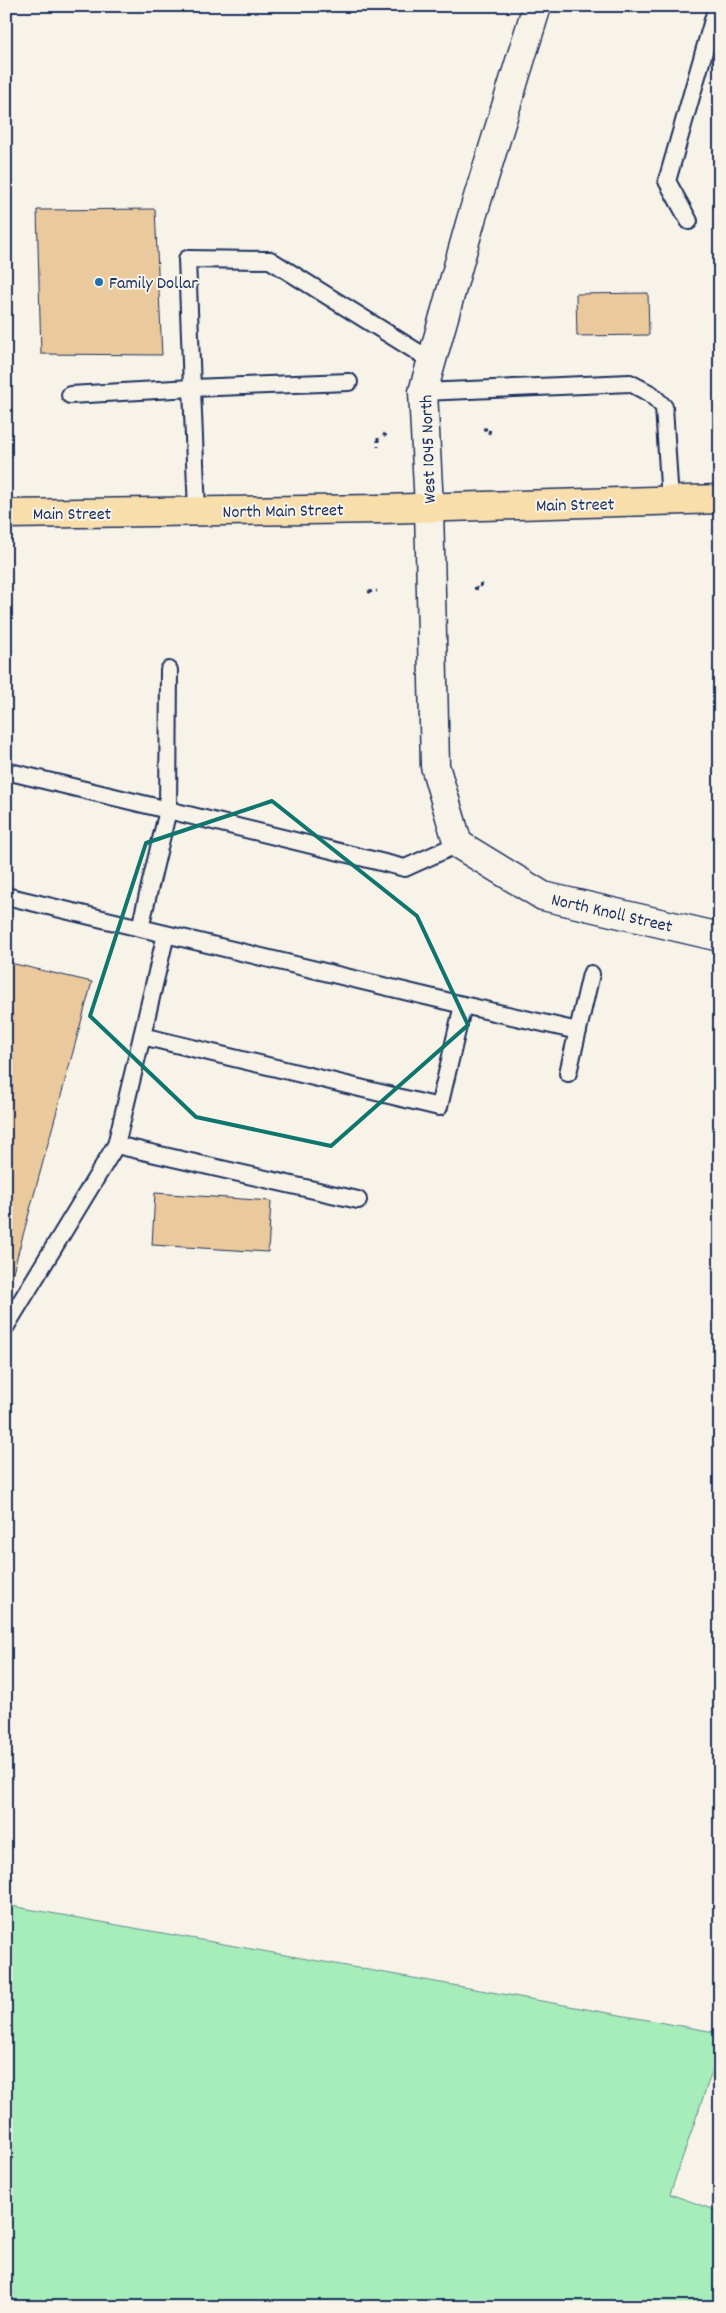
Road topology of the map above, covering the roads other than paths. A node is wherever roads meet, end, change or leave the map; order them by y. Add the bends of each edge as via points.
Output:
1 (537, 6) edge
2 (717, 6) edge
3 (689, 220) dead end
4 (432, 361) junction
5 (349, 382) dead end
6 (192, 388) junction
7 (423, 392) junction
8 (70, 395) dead end
9 (720, 500) edge
10 (670, 501) junction
11 (429, 507) junction
12 (197, 512) junction
13 (137, 513) joint
14 (6, 514) edge
15 (169, 670) dead end
16 (6, 771) edge
17 (168, 810) junction
18 (458, 844) junction
19 (6, 896) edge
20 (140, 928) junction
21 (166, 934) junction
22 (720, 937) edge
23 (592, 974) dead end
24 (463, 1005) junction
25 (578, 1031) junction
26 (142, 1036) junction
27 (568, 1074) dead end
28 (116, 1145) junction
29 (358, 1200) dead end
30 (6, 1326) edge

1 - 4 street, West 1045 North via 471,220
2 - 3 lane via 667,181
4 - 6 lane via 270,260 187,258
4 - 7 street, West 1045 North
5 - 6 lane
6 - 8 lane
6 - 12 lane
7 - 10 lane via 630,382 651,394 664,407
7 - 11 street, West 1045 North
9 - 10 main road, Main Street
10 - 11 main road, Main Street
11 - 12 main road, North Main Street
11 - 18 street, West 1045 North via 435,766
12 - 13 main road, North Main Street
13 - 14 main road, Main Street
15 - 17 lane
16 - 17 lane
17 - 18 lane via 405,868
17 - 20 lane
18 - 22 street, North Knoll Street via 543,896
19 - 20 lane
20 - 21 lane
21 - 24 lane
21 - 26 lane
23 - 25 lane
24 - 25 lane
24 - 26 lane via 439,1106
25 - 27 lane
26 - 28 lane
28 - 29 lane
28 - 30 lane

